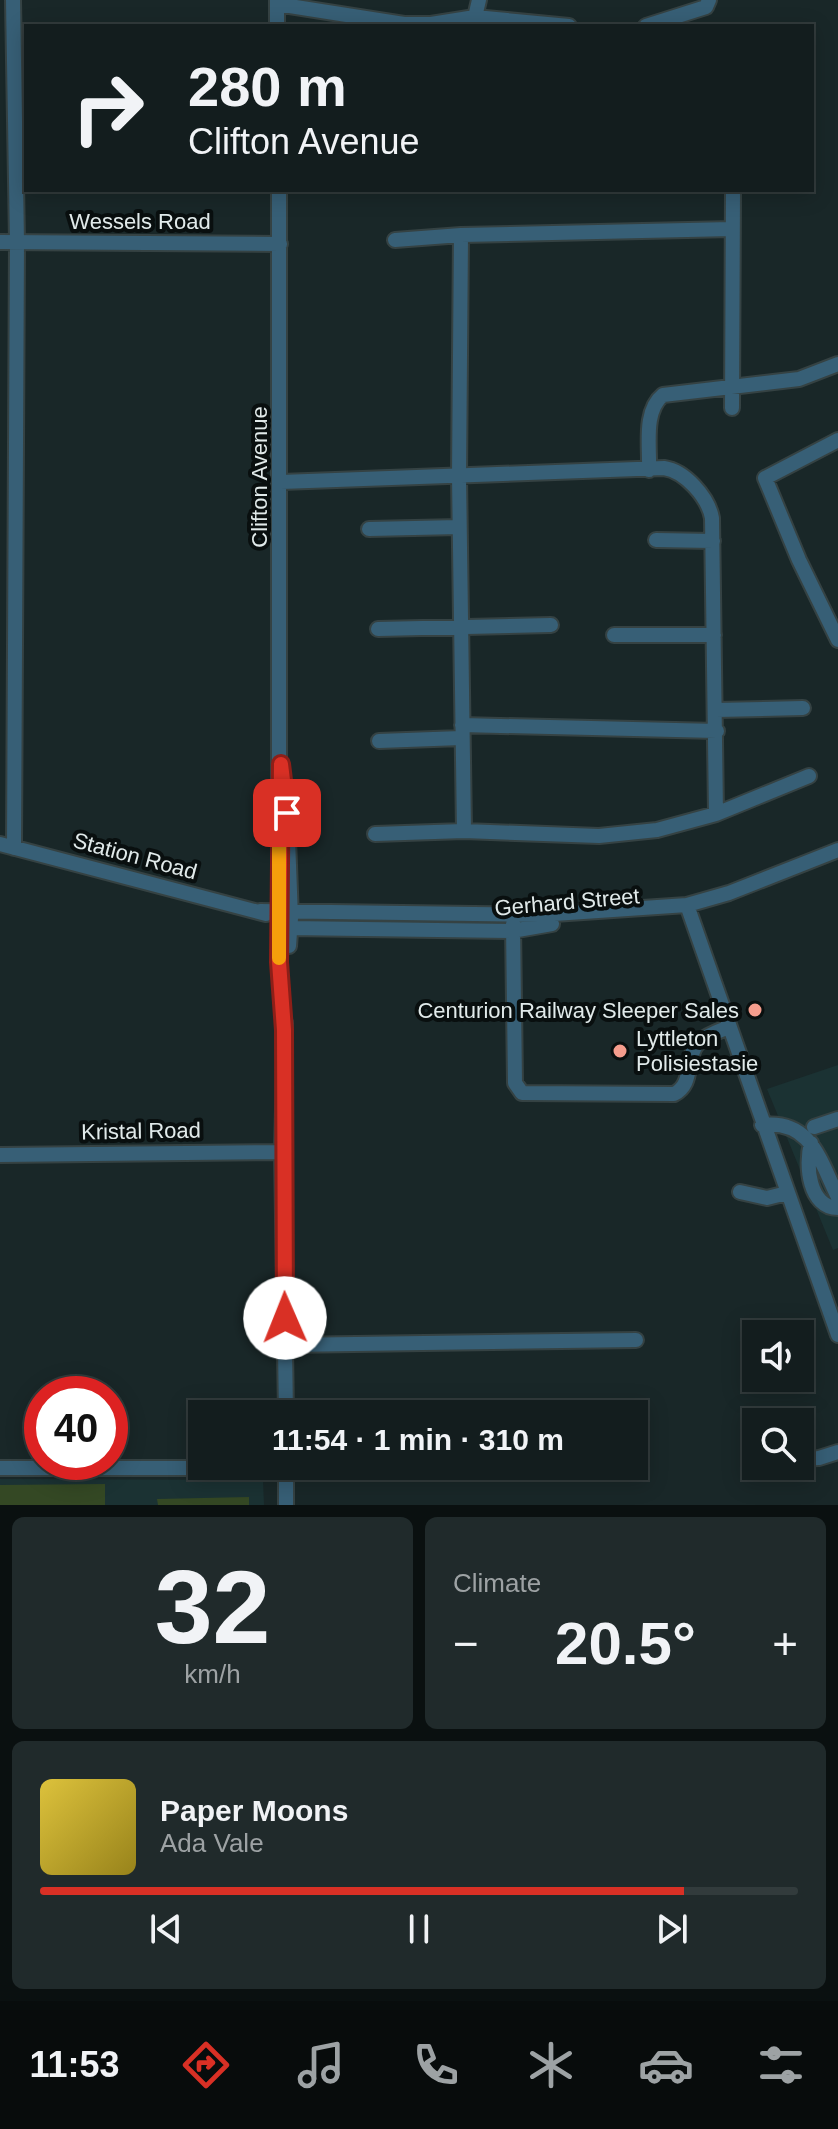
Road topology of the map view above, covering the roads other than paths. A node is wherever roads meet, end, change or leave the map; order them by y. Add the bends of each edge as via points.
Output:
1 (13, 0) edge
2 (479, 0) edge
3 (709, 0) edge
4 (277, 2) edge
5 (475, 17) junction
6 (277, 24) edge
7 (553, 24) edge
8 (652, 24) edge
9 (279, 192) edge
10 (733, 192) edge
11 (732, 229) junction
12 (461, 235) junction
13 (395, 240) dead end
14 (0, 242) edge
15 (17, 242) junction
16 (280, 244) junction
17 (838, 364) edge
18 (733, 385) junction
19 (732, 408) dead end
20 (838, 440) edge
21 (649, 470) junction
22 (459, 476) junction
23 (281, 482) junction
24 (459, 527) junction
25 (369, 529) dead end
26 (656, 540) dead end
27 (713, 541) junction
28 (551, 625) dead end
29 (461, 627) junction
30 (378, 629) dead end
31 (614, 635) dead end
32 (714, 635) junction
33 (838, 640) edge
34 (803, 708) dead end
35 (716, 710) junction
36 (462, 731) junction
37 (717, 731) junction
38 (379, 741) dead end
39 (809, 776) dead end
40 (716, 814) junction
41 (464, 831) junction
42 (375, 834) dead end
43 (7, 846) edge
44 (838, 850) edge
45 (838, 857) edge
46 (690, 910) junction
47 (285, 918) junction
48 (513, 923) junction
49 (729, 1027) junction
50 (838, 1119) edge
51 (762, 1125) junction
52 (814, 1127) dead end
53 (811, 1143) junction
54 (282, 1152) junction
55 (0, 1155) edge
56 (740, 1192) dead end
57 (787, 1193) junction
58 (838, 1197) edge
59 (838, 1208) edge
60 (838, 1335) edge
61 (636, 1340) dead end
62 (286, 1345) junction
63 (286, 1400) edge
64 (838, 1452) edge
65 (814, 1458) edge
66 (188, 1467) edge
67 (0, 1468) edge
68 (286, 1480) edge
69 (286, 1505) edge

1 - 15 street
2 - 5 street
3 - 8 street via 706,7
4 - 5 street via 404,24
4 - 6 street
5 - 7 street
9 - 16 street, Clifton Avenue
10 - 11 street
11 - 12 street
11 - 18 street
12 - 13 street
12 - 22 street
14 - 15 street, Wessels Road
15 - 16 street, Wessels Road
15 - 43 street
16 - 23 street, Clifton Avenue
17 - 18 street via 799,379
18 - 19 street
18 - 21 street via 675,392 654,402
20 - 33 street via 765,478
21 - 22 street
21 - 27 street via 678,471 698,491 711,509
22 - 23 street
22 - 24 street
23 - 47 street, Clifton Avenue
24 - 25 street
24 - 29 street
26 - 27 street
27 - 32 street
28 - 29 street
29 - 30 street
29 - 36 street
31 - 32 street
32 - 35 street
34 - 35 street
35 - 37 street
36 - 37 street
36 - 38 street
36 - 41 street
37 - 40 street
39 - 40 street
40 - 41 street via 657,830 599,836
41 - 42 street
43 - 47 street, Station Road
44 - 46 street, Gerhard Street
45 - 46 street, Gerhard Street
46 - 48 street, Gerhard Street
46 - 49 street
47 - 48 street, Gerhard Street
47 - 54 street, Clifton Avenue
48 - 49 street via 515,1083 522,1093 674,1094 687,1083 695,1047
49 - 51 street
50 - 52 street
51 - 53 street via 796,1128
51 - 57 street
53 - 58 street
53 - 59 street via 807,1163 818,1198
54 - 55 street, Kristal Road
54 - 62 street, Clifton Avenue
56 - 57 street via 767,1198
57 - 60 street
61 - 62 street
62 - 63 street, Clifton Avenue
64 - 65 street
66 - 67 street
68 - 69 street

